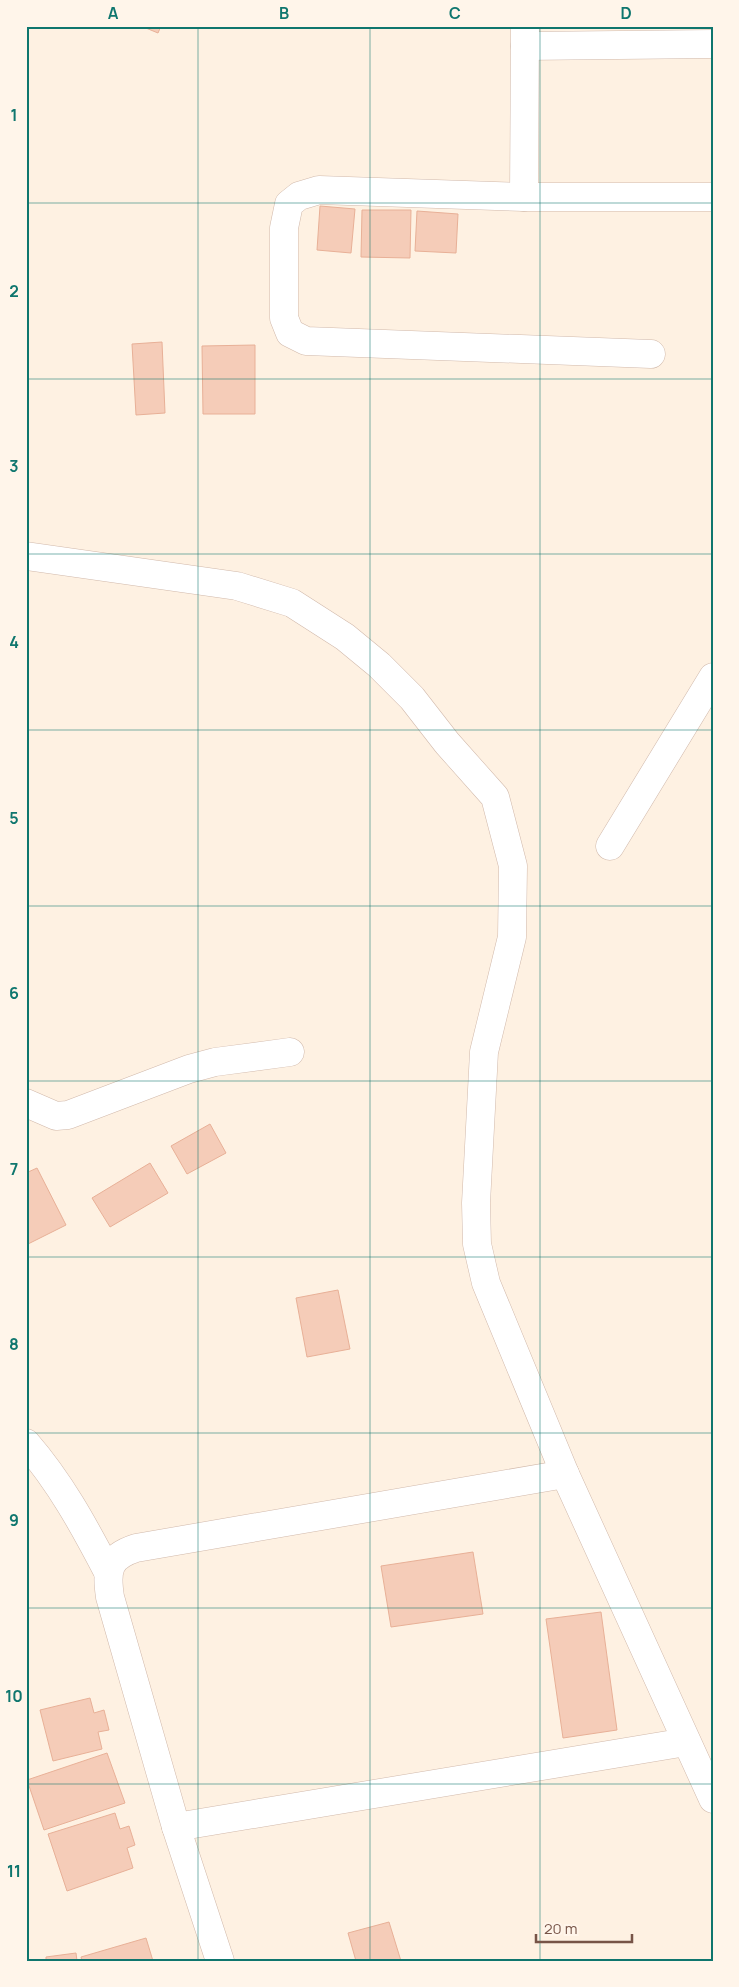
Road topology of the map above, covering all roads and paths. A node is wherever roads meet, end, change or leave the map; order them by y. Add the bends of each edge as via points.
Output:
1 (525, 36) edge
2 (713, 44) edge
3 (524, 197) junction
4 (713, 197) edge
5 (651, 354) dead end
6 (26, 556) edge
7 (713, 677) edge
8 (610, 846) dead end
9 (290, 1052) dead end
10 (26, 1103) edge
11 (26, 1443) edge
12 (565, 1474) junction
13 (108, 1572) junction
14 (686, 1742) junction
15 (713, 1799) edge
16 (176, 1827) junction
17 (220, 1961) edge

1 - 2 street
1 - 3 street
3 - 4 street
3 - 5 street via 318,190 299,196 289,204 284,228 284,318 290,333 306,341
6 - 12 street via 237,586 292,603 345,637 379,664 412,698 495,797 513,866 512,937 484,1052 477,1244 486,1283
7 - 8 street
9 - 10 street via 189,1068 63,1116 49,1114
11 - 13 street via 64,1493
12 - 13 street via 136,1548 123,1552
12 - 14 street
13 - 16 street via 110,1597
14 - 15 street
14 - 16 street
16 - 17 street

